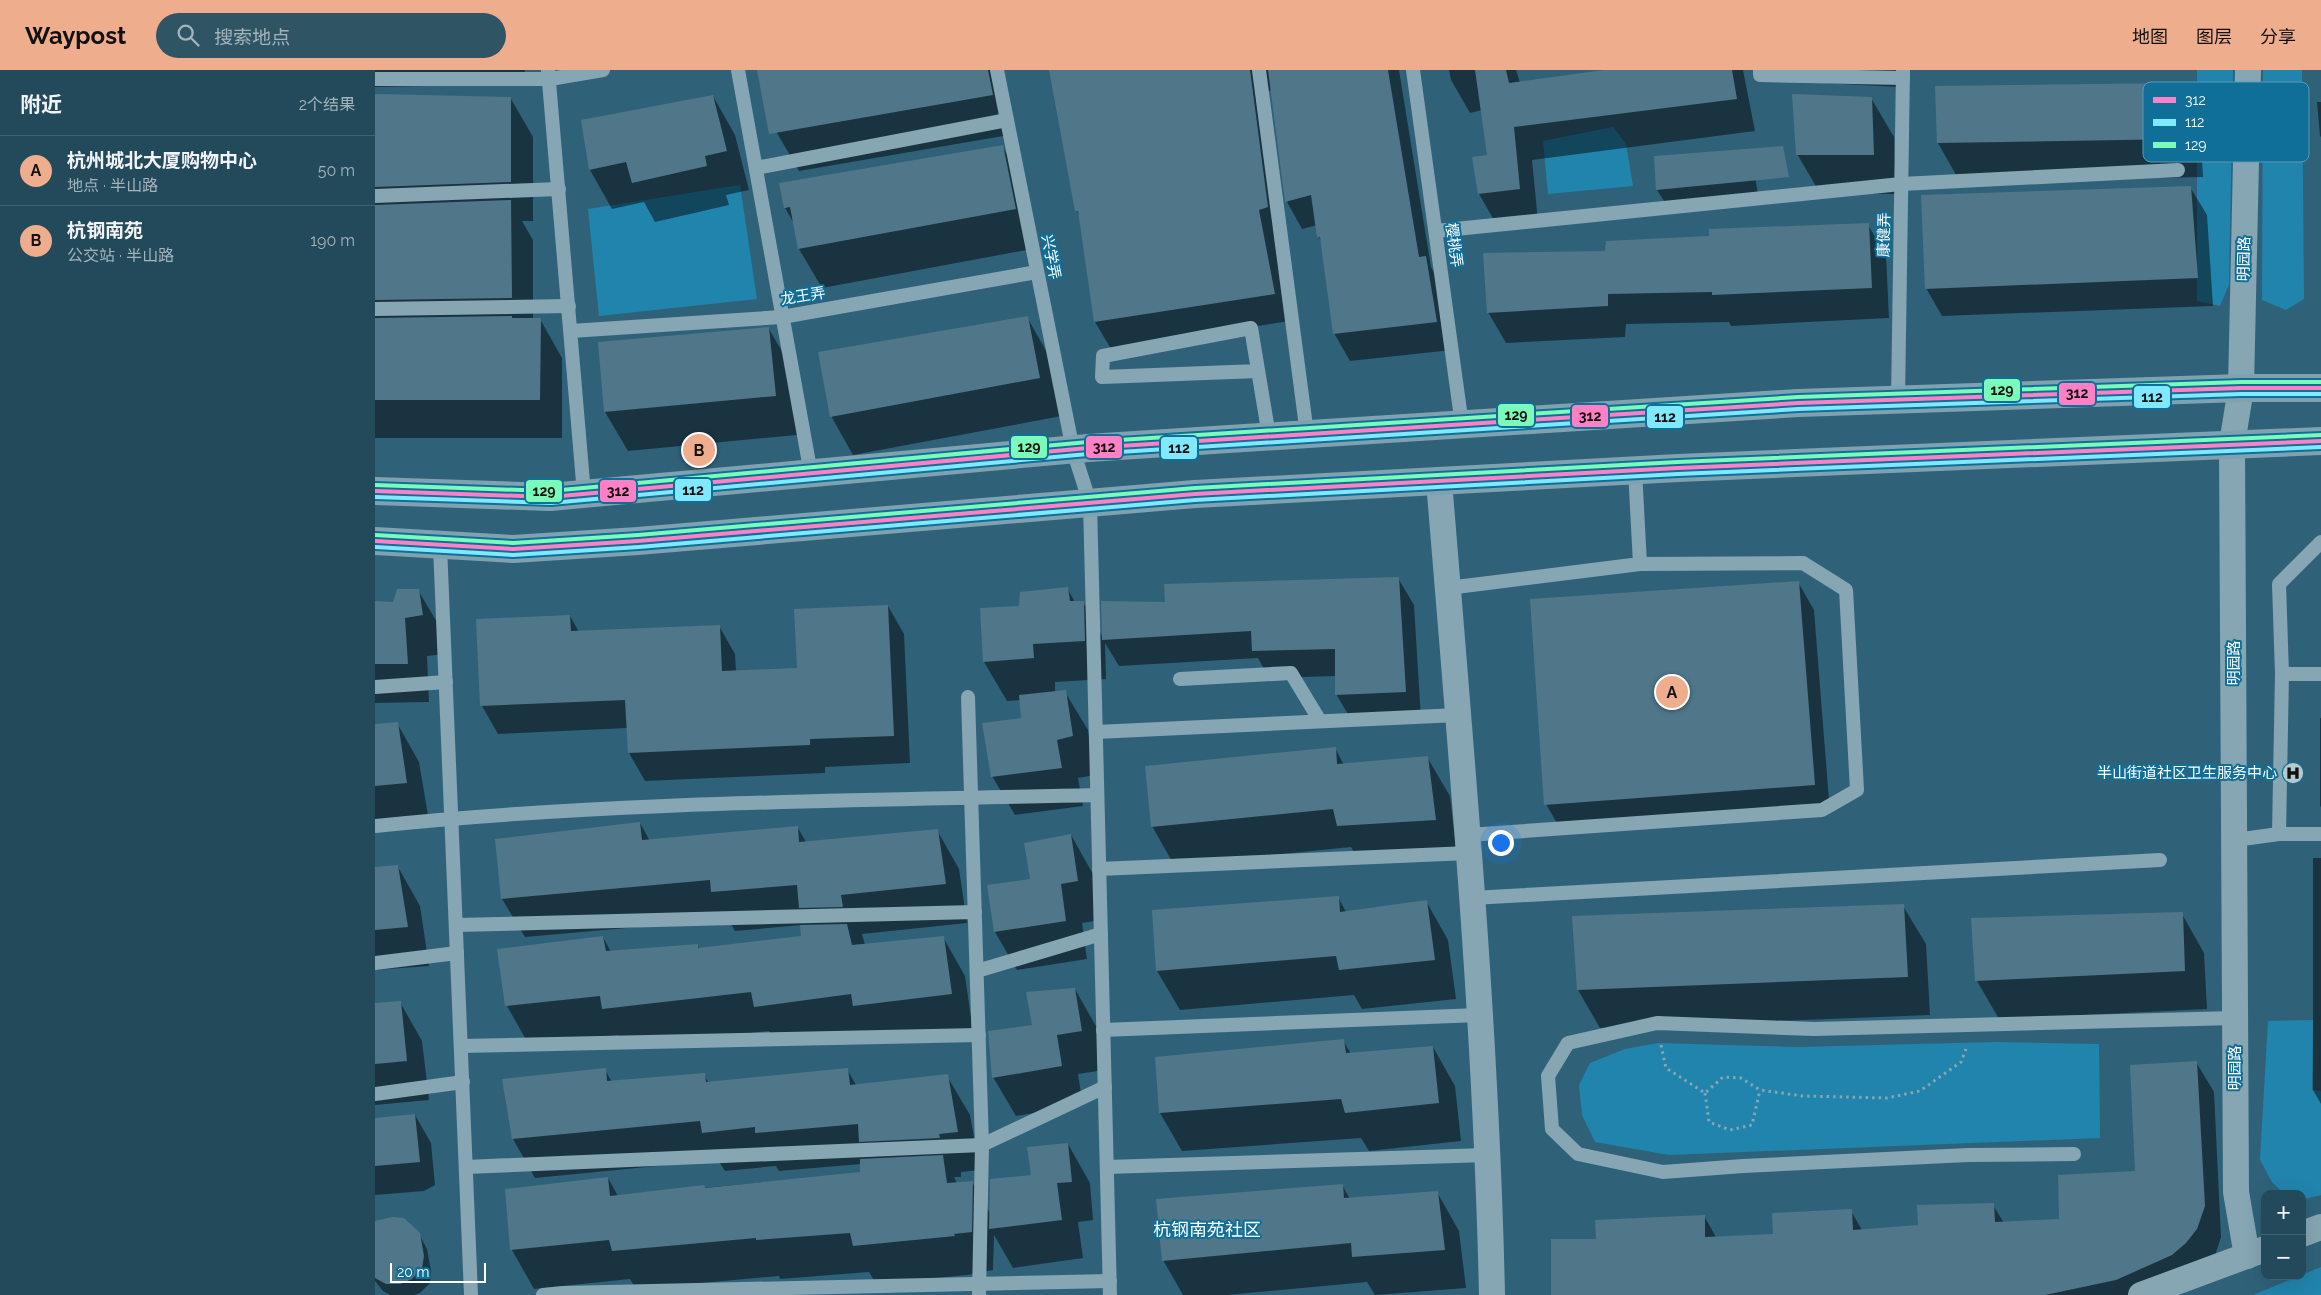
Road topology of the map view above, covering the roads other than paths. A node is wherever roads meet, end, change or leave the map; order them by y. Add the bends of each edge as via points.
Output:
1 (603, 70) edge
2 (737, 70) edge
3 (997, 70) edge
4 (1259, 70) edge
5 (1413, 70) edge
6 (1760, 70) edge
7 (1903, 74) edge
8 (549, 75) edge
9 (375, 79) edge
10 (1007, 120) junction
11 (2246, 162) edge
12 (756, 168) junction
13 (2178, 170) dead end
14 (1901, 184) junction
15 (559, 189) junction
16 (375, 196) edge
17 (1436, 231) junction
18 (1037, 272) junction
19 (569, 306) junction
20 (375, 310) edge
21 (782, 317) junction
22 (571, 331) junction
23 (1259, 371) junction
24 (2241, 388) junction
25 (2321, 388) edge
26 (1898, 400) junction
27 (1462, 425) junction
28 (1307, 434) junction
29 (1269, 436) junction
30 (2321, 441) edge
31 (2232, 444) junction
32 (1073, 450) junction
33 (1635, 470) junction
34 (811, 474) junction
35 (1439, 481) junction
36 (375, 491) edge
37 (584, 494) junction
38 (1090, 503) junction
39 (375, 541) edge
40 (2321, 542) edge
41 (440, 546) junction
42 (1640, 564) junction
43 (1448, 588) junction
44 (2282, 674) junction
45 (2321, 674) edge
46 (1180, 678) dead end
47 (446, 682) junction
48 (375, 687) edge
49 (968, 697) dead end
50 (1458, 715) junction
51 (1320, 721) junction
52 (1096, 732) junction
53 (1097, 795) junction
54 (972, 798) junction
55 (452, 818) junction
56 (375, 826) edge
57 (2279, 834) junction
58 (2321, 834) edge
59 (2235, 840) junction
60 (1469, 844) junction
61 (2160, 860) dead end
62 (1099, 869) junction
63 (1472, 898) junction
64 (975, 912) junction
65 (456, 925) junction
66 (1101, 934) junction
67 (457, 953) junction
68 (375, 963) edge
69 (977, 971) junction
70 (1479, 1015) junction
71 (2235, 1018) junction
72 (1103, 1030) junction
73 (979, 1035) junction
74 (461, 1046) junction
75 (463, 1082) junction
76 (1105, 1087) junction
77 (375, 1094) edge
78 (982, 1146) junction
79 (2074, 1154) dead end
80 (1487, 1155) junction
81 (466, 1167) junction
82 (1107, 1167) junction
83 (2321, 1227) edge
84 (2306, 1233) edge
85 (2256, 1252) edge
86 (1110, 1288) edge
87 (979, 1289) edge
88 (2173, 1289) edge
89 (693, 1292) edge
90 (471, 1295) edge
91 (543, 1295) edge
92 (1492, 1295) edge
93 (2141, 1295) edge

1 - 8 lane
2 - 12 lane
3 - 10 lane, 兴学弄
4 - 28 lane
5 - 17 lane, 樱桃弄
6 - 7 lane via 1760,75
7 - 14 lane, 康健弄
8 - 9 lane
8 - 15 lane
10 - 12 lane
10 - 18 lane, 兴学弄
11 - 24 street, 明园路
12 - 21 lane
13 - 14 lane
14 - 17 lane
14 - 26 lane, 康健弄
15 - 16 lane
15 - 19 lane
17 - 27 lane, 樱桃弄
18 - 21 lane, 龙王弄
18 - 32 lane, 兴学弄
19 - 20 lane
19 - 22 lane
21 - 22 lane, 龙王弄
21 - 34 lane
22 - 37 lane
23 - 23 lane via 1103,376 1103,356 1251,328
23 - 29 lane
24 - 25 main road
24 - 26 main road
24 - 31 street, 明园路
26 - 27 main road via 1798,403
27 - 28 main road
28 - 29 main road
29 - 32 main road
30 - 31 main road
31 - 33 main road
31 - 59 street, 明园路
32 - 34 main road
32 - 38 lane, 兴学弄
33 - 35 main road
33 - 42 lane
34 - 37 main road
35 - 38 main road
35 - 43 street
36 - 37 main road via 550,497
38 - 41 main road via 561,546 513,549
38 - 52 lane, 兴学弄
39 - 41 main road
40 - 44 lane via 2279,584
41 - 47 lane
42 - 43 lane
42 - 60 lane via 1803,563 1846,590 1857,790 1822,810
43 - 50 street
44 - 45 lane
44 - 57 lane
46 - 51 lane via 1291,672
47 - 48 lane
47 - 55 lane
49 - 54 lane
50 - 51 lane
50 - 60 street
51 - 52 lane
52 - 53 lane, 兴学弄
53 - 54 lane
53 - 62 lane, 兴学弄
54 - 55 lane via 692,806
54 - 64 lane
55 - 56 lane
55 - 65 lane
57 - 58 lane
57 - 59 lane
59 - 71 street, 明园路
60 - 62 lane
60 - 63 street
61 - 63 lane
62 - 66 lane, 兴学弄
63 - 70 street
64 - 65 lane
64 - 69 lane
65 - 67 lane
66 - 69 lane
66 - 72 lane, 兴学弄
67 - 68 lane
67 - 74 lane
69 - 73 lane
70 - 72 lane
70 - 80 street
71 - 79 lane via 1814,1029 1657,1023 1568,1043 1548,1076 1552,1130 1578,1154 1663,1172 1968,1155
71 - 85 street, 明园路 via 2236,1192
72 - 76 lane, 兴学弄
73 - 74 lane
73 - 78 lane
74 - 75 lane
75 - 77 lane
75 - 81 lane
76 - 78 lane
76 - 82 lane, 兴学弄
78 - 81 lane
78 - 87 lane
80 - 82 lane
80 - 92 street
81 - 90 lane
82 - 86 lane, 兴学弄
83 - 84 street
85 - 88 street
86 - 87 lane
87 - 89 lane
88 - 93 street
89 - 91 lane via 563,1292

